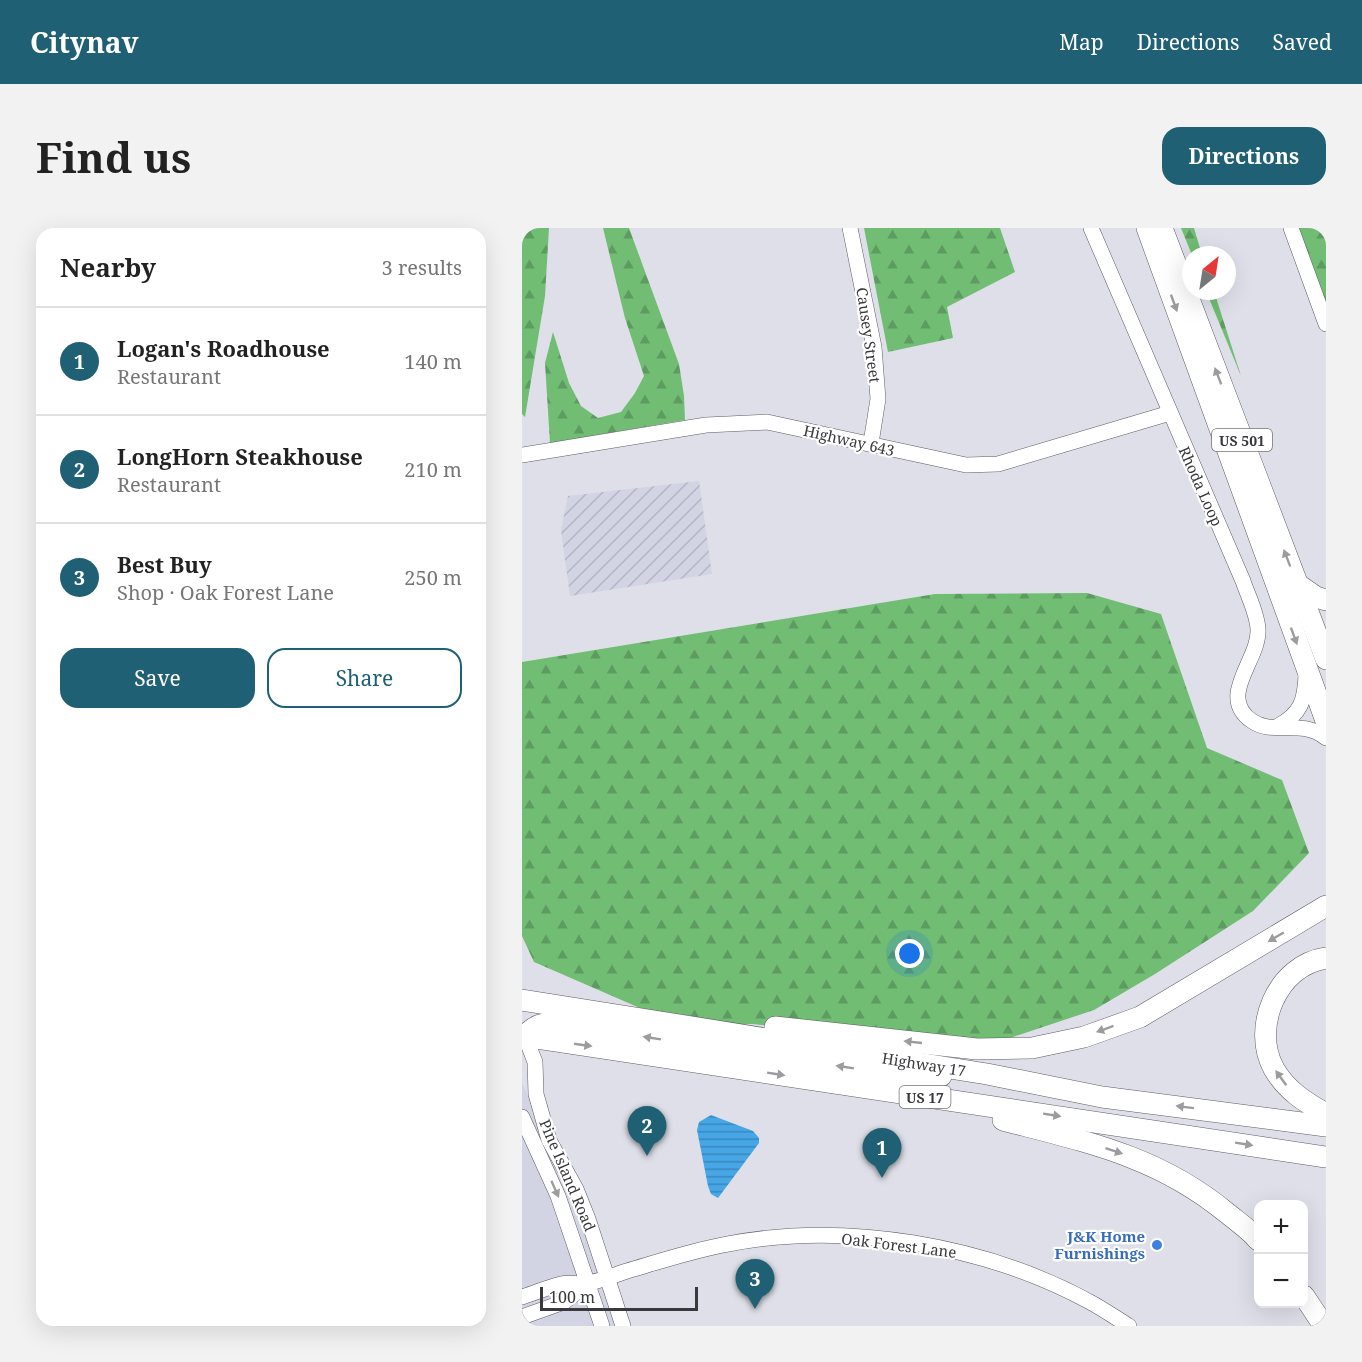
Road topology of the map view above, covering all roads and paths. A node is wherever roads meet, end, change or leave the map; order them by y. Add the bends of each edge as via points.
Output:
1 (850, 228) edge
2 (1091, 228) edge
3 (1147, 228) edge
4 (1162, 228) edge
5 (1291, 228) edge
6 (1326, 324) edge
7 (1170, 413) junction
8 (871, 443) junction
9 (522, 455) edge
10 (1296, 583) junction
11 (1326, 600) edge
12 (1326, 627) edge
13 (1325, 656) edge
14 (1307, 669) junction
15 (1326, 721) edge
16 (1275, 727) junction
17 (1326, 738) edge
18 (1326, 906) edge
19 (1326, 958) edge
20 (526, 999) edge
21 (679, 1025) junction
22 (523, 1038) edge
23 (987, 1074) junction
24 (895, 1092) junction
25 (1326, 1114) edge
26 (522, 1117) edge
27 (1326, 1126) edge
28 (1326, 1156) edge
29 (1254, 1237) edge
30 (607, 1278) junction
31 (587, 1284) junction
32 (522, 1297) edge
33 (1308, 1302) edge
34 (522, 1317) edge
35 (602, 1326) edge
36 (623, 1326) edge
37 (1129, 1326) edge
38 (1323, 1326) edge

1 - 8 street, Causey Street via 874,347 878,399
2 - 7 street, Rhoda Loop
3 -> 14 highway, US 501
10 -> 4 highway, US 501
5 - 6 street
7 - 8 street, Highway 643 via 998,464 966,465
7 - 16 street, Rhoda Loop via 1243,581 1258,629 1237,700 1252,721
8 - 9 street, Highway 643 via 767,422 706,424
10 - 11 highway
10 - 13 highway, US 501
12 - 13 highway
14 - 15 highway, US 501
14 - 16 street via 1297,712
16 - 17 street via 1299,726
18 -> 21 highway via 1140,1017 1084,1037 1032,1048 976,1049 752,1024
25 -> 19 highway via 1288,1088 1267,1053 1266,1031 1270,1004 1282,984 1300,968
20 - 21 highway, Highway 17 / US 17
21 - 23 highway, Highway 17 / US 17
23 -> 22 highway via 916,1078 557,1023 539,1024
22 -> 24 highway, US 17
22 - 30 street, Pine Island Road via 535,1062 536,1094 549,1140 576,1189
27 -> 23 highway, Highway 17 / US 17 via 1102,1096
24 -> 28 highway, US 17
24 -> 29 highway via 1139,1159 1206,1196
26 -> 31 street, Pine Island Road via 558,1196
30 - 31 street, Oak Forest Lane
30 - 36 street, Pine Island Road
30 - 37 street, Oak Forest Lane via 731,1243 822,1236 869,1238 968,1254 1019,1271 1091,1302
31 - 32 street, Oak Forest Lane via 563,1284
31 - 34 street, Oak Forest Lane via 564,1302
31 - 35 street, Pine Island Road
33 - 38 highway

